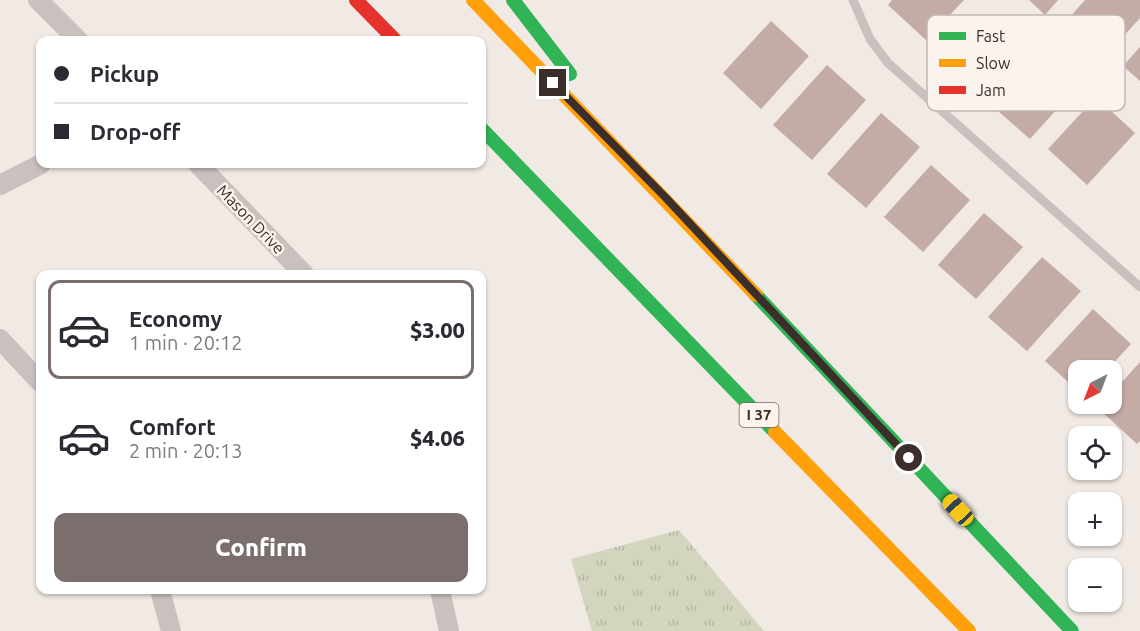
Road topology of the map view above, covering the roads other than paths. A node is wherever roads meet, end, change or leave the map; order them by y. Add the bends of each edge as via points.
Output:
1 (38, 0) edge
2 (356, 0) edge
3 (372, 0) edge
4 (472, 0) edge
5 (513, 0) edge
6 (853, 0) edge
7 (74, 36) edge
8 (391, 36) edge
9 (404, 36) edge
10 (578, 85) dead end
11 (927, 98) edge
12 (942, 111) edge
13 (600, 113) dead end
14 (486, 128) edge
15 (486, 133) edge
16 (36, 167) edge
17 (202, 168) edge
18 (0, 185) edge
19 (666, 198) junction
20 (549, 199) junction
21 (300, 270) edge
22 (1140, 287) edge
23 (0, 339) edge
24 (36, 378) edge
25 (161, 594) edge
26 (441, 594) edge
27 (171, 631) edge
28 (449, 631) edge
29 (969, 631) edge
30 (1072, 631) edge

1 - 7 street
2 - 8 highway
3 - 9 highway
4 - 19 highway
5 - 10 highway
6 - 11 lane via 870,39 888,63
12 - 22 lane
13 - 19 highway
14 - 20 highway
15 - 20 highway, I 37
16 - 18 street
17 - 21 street, Mason Drive
19 - 30 highway
20 - 29 highway, I 37
23 - 24 street
25 - 27 street
26 - 28 street

